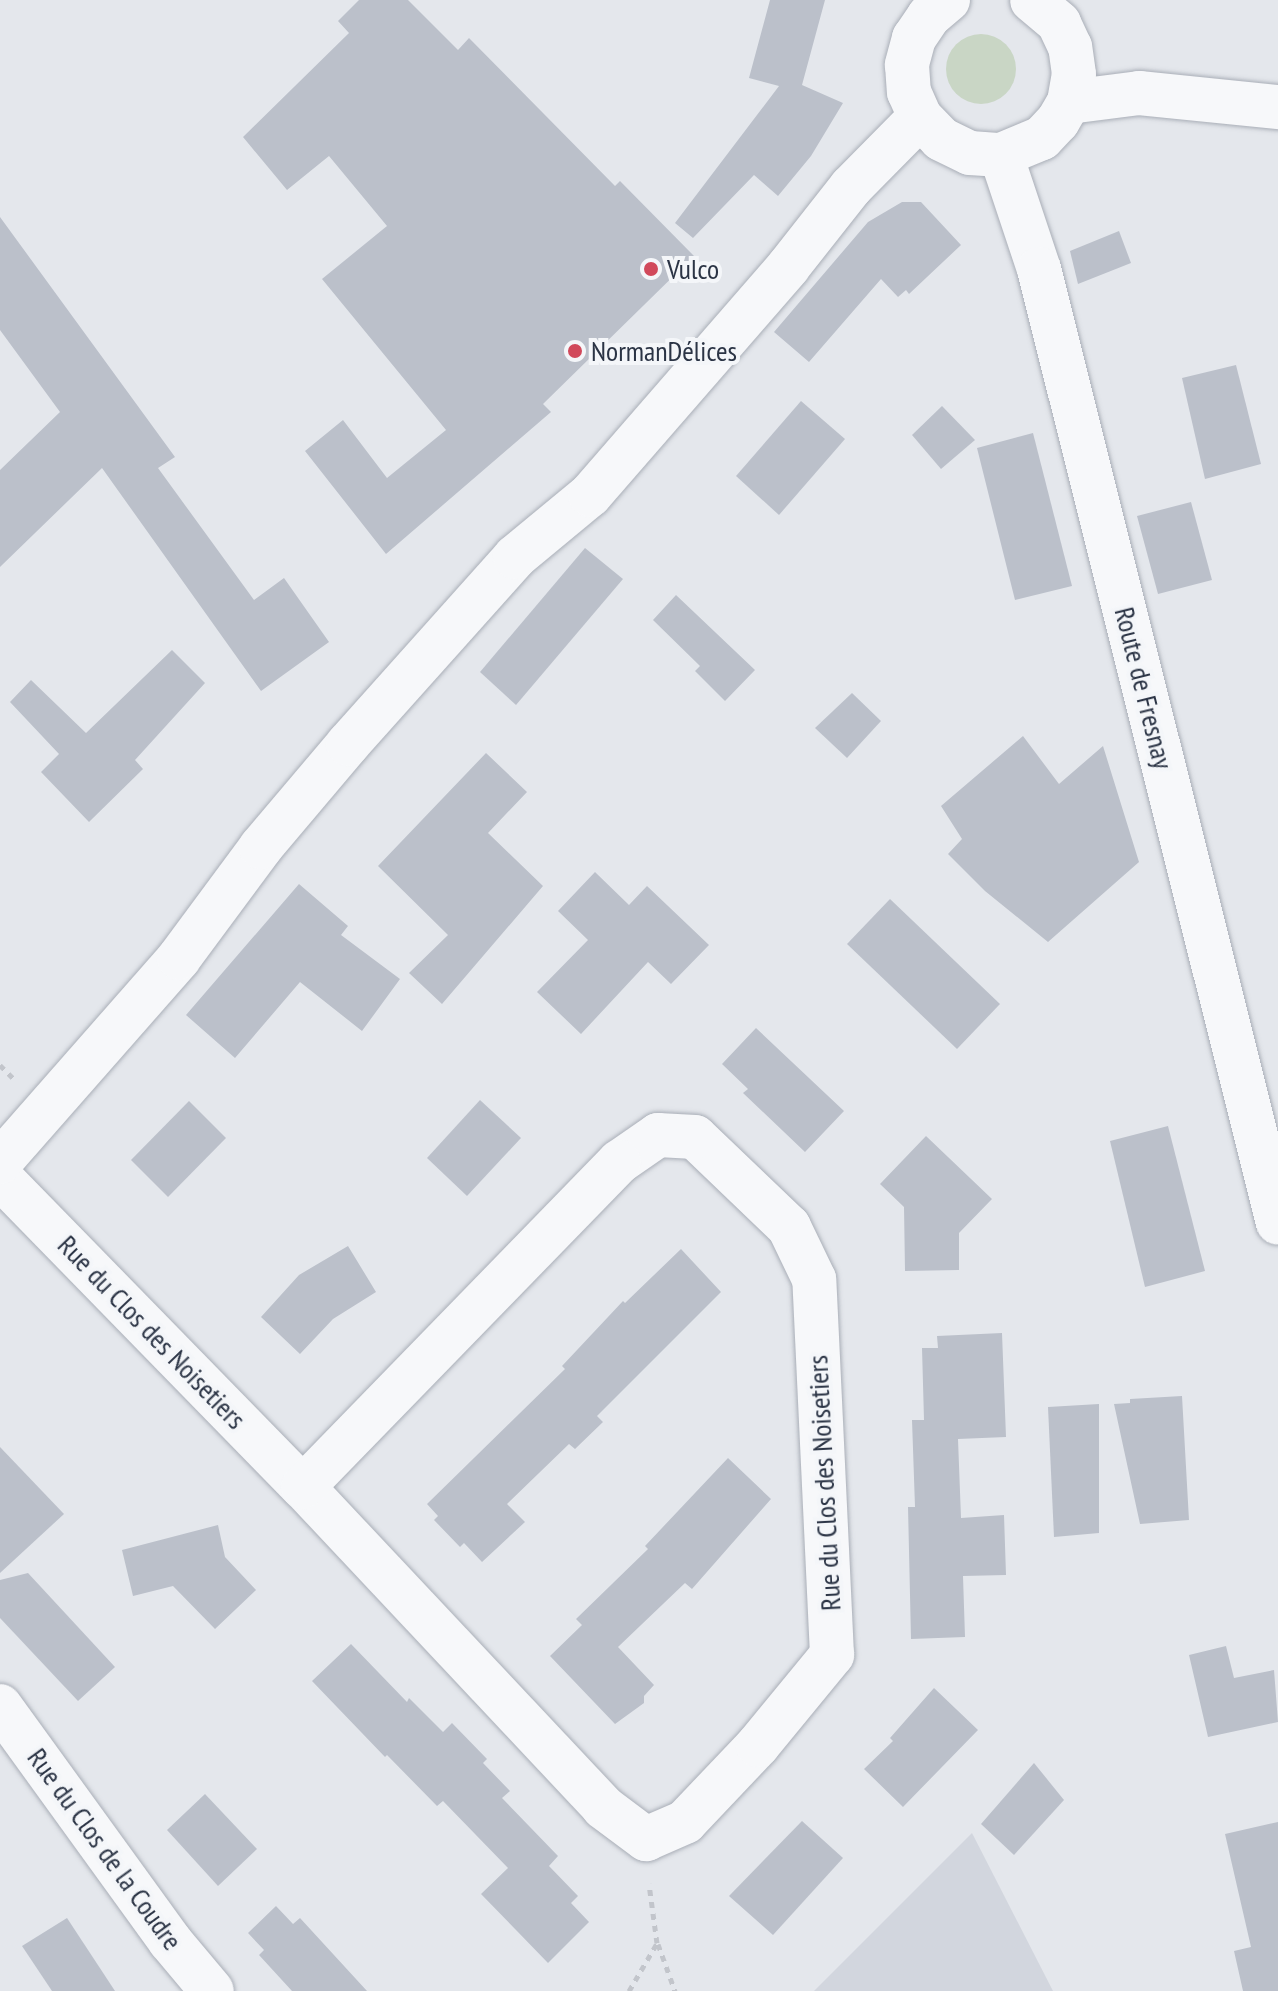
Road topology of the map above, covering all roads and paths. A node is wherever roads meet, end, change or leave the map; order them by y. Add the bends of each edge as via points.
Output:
1 (948, 0) edge
2 (1037, 1) edge
3 (1069, 102) junction
4 (1278, 107) edge
5 (920, 117) junction
6 (1001, 155) junction
7 (0, 1162) edge
8 (0, 1177) edge
9 (1278, 1223) edge
10 (303, 1487) junction
11 (0, 1706) edge
12 (646, 1839) junction
13 (657, 1943) junction
14 (212, 1991) edge
15 (629, 1991) edge
16 (675, 1991) edge

1 - 5 street via 914,38 907,65 909,92
2 - 3 street via 1059,23 1070,47 1074,74
3 - 4 street via 1139,93
3 - 6 street via 1042,138
5 - 6 street via 941,139 970,153
5 - 7 street via 851,187 590,495 515,557 348,744 261,847 214,916
6 - 9 street, Route de Fresnay via 1039,269
8 - 10 street, Rue du Clos des Noisetiers
10 - 12 street, Rue du Clos des Noisetiers via 603,1807
10 - 12 street, Rue du Clos des Noisetiers via 619,1162 658,1135 695,1137 789,1227 814,1279 832,1655 685,1822
11 - 14 street, Rue du Clos de la Coudre
12 - 13 path
13 - 15 path
13 - 16 path

